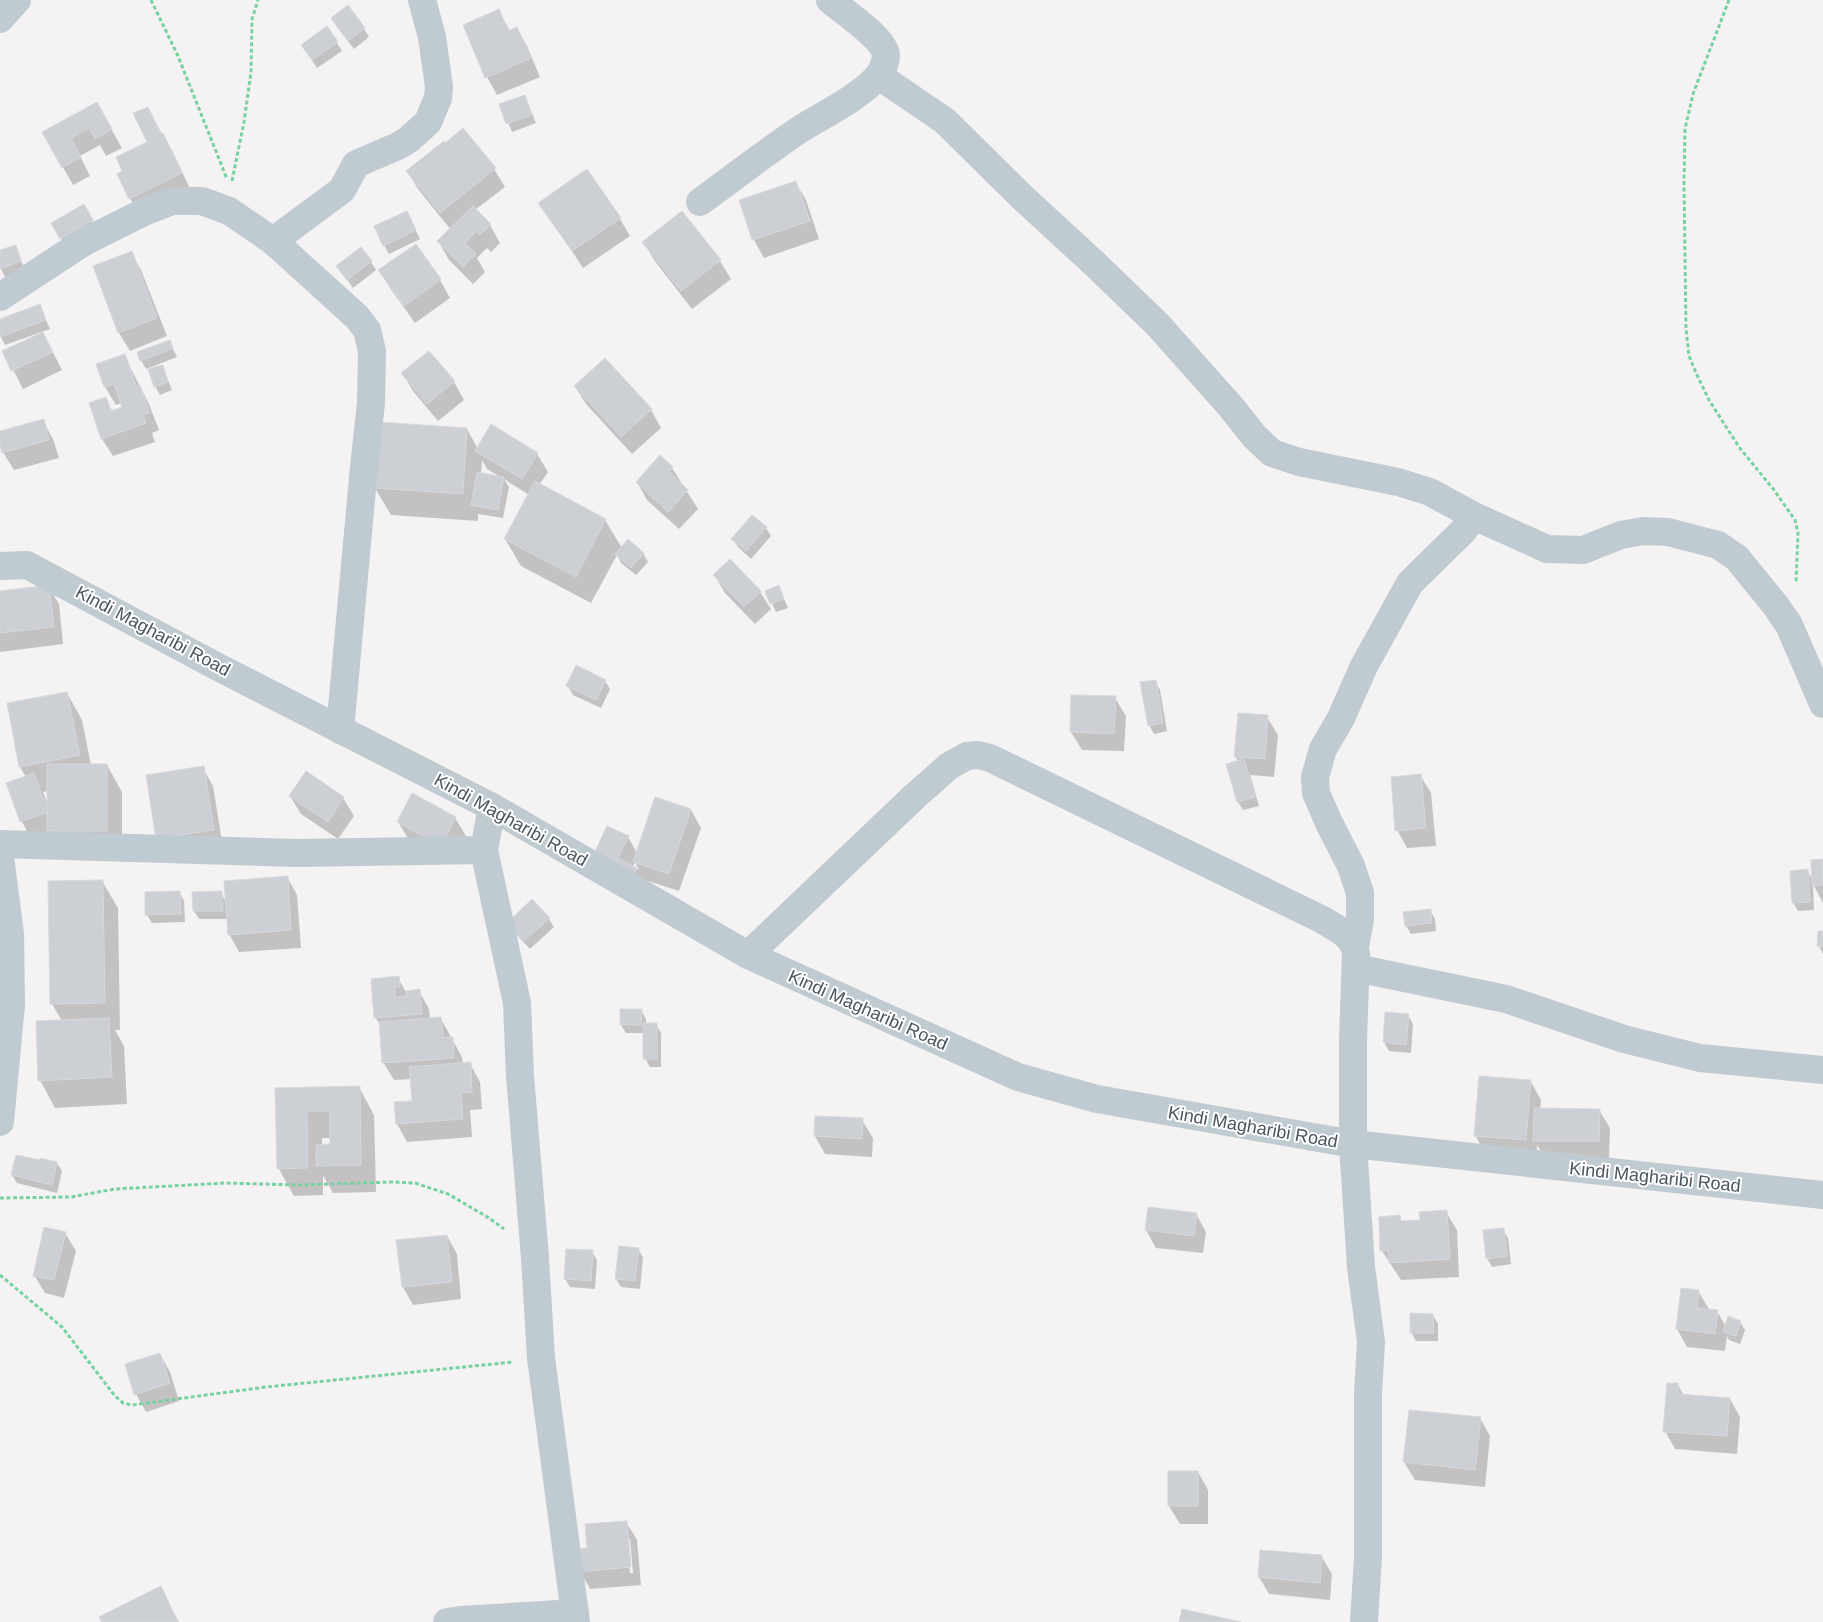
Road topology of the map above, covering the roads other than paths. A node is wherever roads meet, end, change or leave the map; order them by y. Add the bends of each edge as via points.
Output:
1 (17, 0) edge
2 (422, 0) edge
3 (830, 0) edge
4 (0, 19) edge
5 (879, 76) junction
6 (700, 202) dead end
7 (273, 241) junction
8 (0, 297) edge
9 (1474, 516) junction
10 (0, 566) edge
11 (1823, 704) edge
12 (340, 730) junction
13 (492, 807) junction
14 (0, 844) edge
15 (484, 850) junction
16 (0, 857) edge
17 (748, 956) junction
18 (1355, 957) junction
19 (1823, 1070) edge
20 (0, 1122) edge
21 (1353, 1144) junction
22 (1823, 1195) edge
23 (576, 1617) edge
24 (447, 1622) edge
25 (1364, 1622) edge

1 - 4 street
2 - 7 street via 432,37 439,87 428,122 398,146 356,164 342,190
3 - 5 street via 875,35 886,53 886,62
5 - 6 street
5 - 9 street via 945,121 1097,266 1158,325 1272,453 1299,462 1398,482 1430,492
7 - 8 street via 229,211 202,201 172,201 84,242
7 - 12 street via 357,317 367,330 372,351 372,403
9 - 11 street via 1546,550 1583,550 1620,535 1643,531 1668,532 1718,545 1737,558 1789,625
9 - 18 street via 1410,583 1323,749 1315,777 1316,793 1351,866 1360,893
10 - 12 street, Kindi Magharibi Road via 28,566
12 - 13 street, Kindi Magharibi Road
13 - 15 street
13 - 17 street, Kindi Magharibi Road
14 - 15 street via 298,853
15 - 23 street via 517,1003 541,1358
16 - 20 street via 10,934 11,1004
17 - 18 street via 949,766 967,756 978,755 1321,919 1344,933
17 - 21 street, Kindi Magharibi Road via 1018,1077 1097,1100
18 - 19 street via 1506,999 1624,1039 1700,1058
18 - 21 street
21 - 22 street, Kindi Magharibi Road
21 - 25 street via 1361,1267 1371,1342
23 - 24 street

